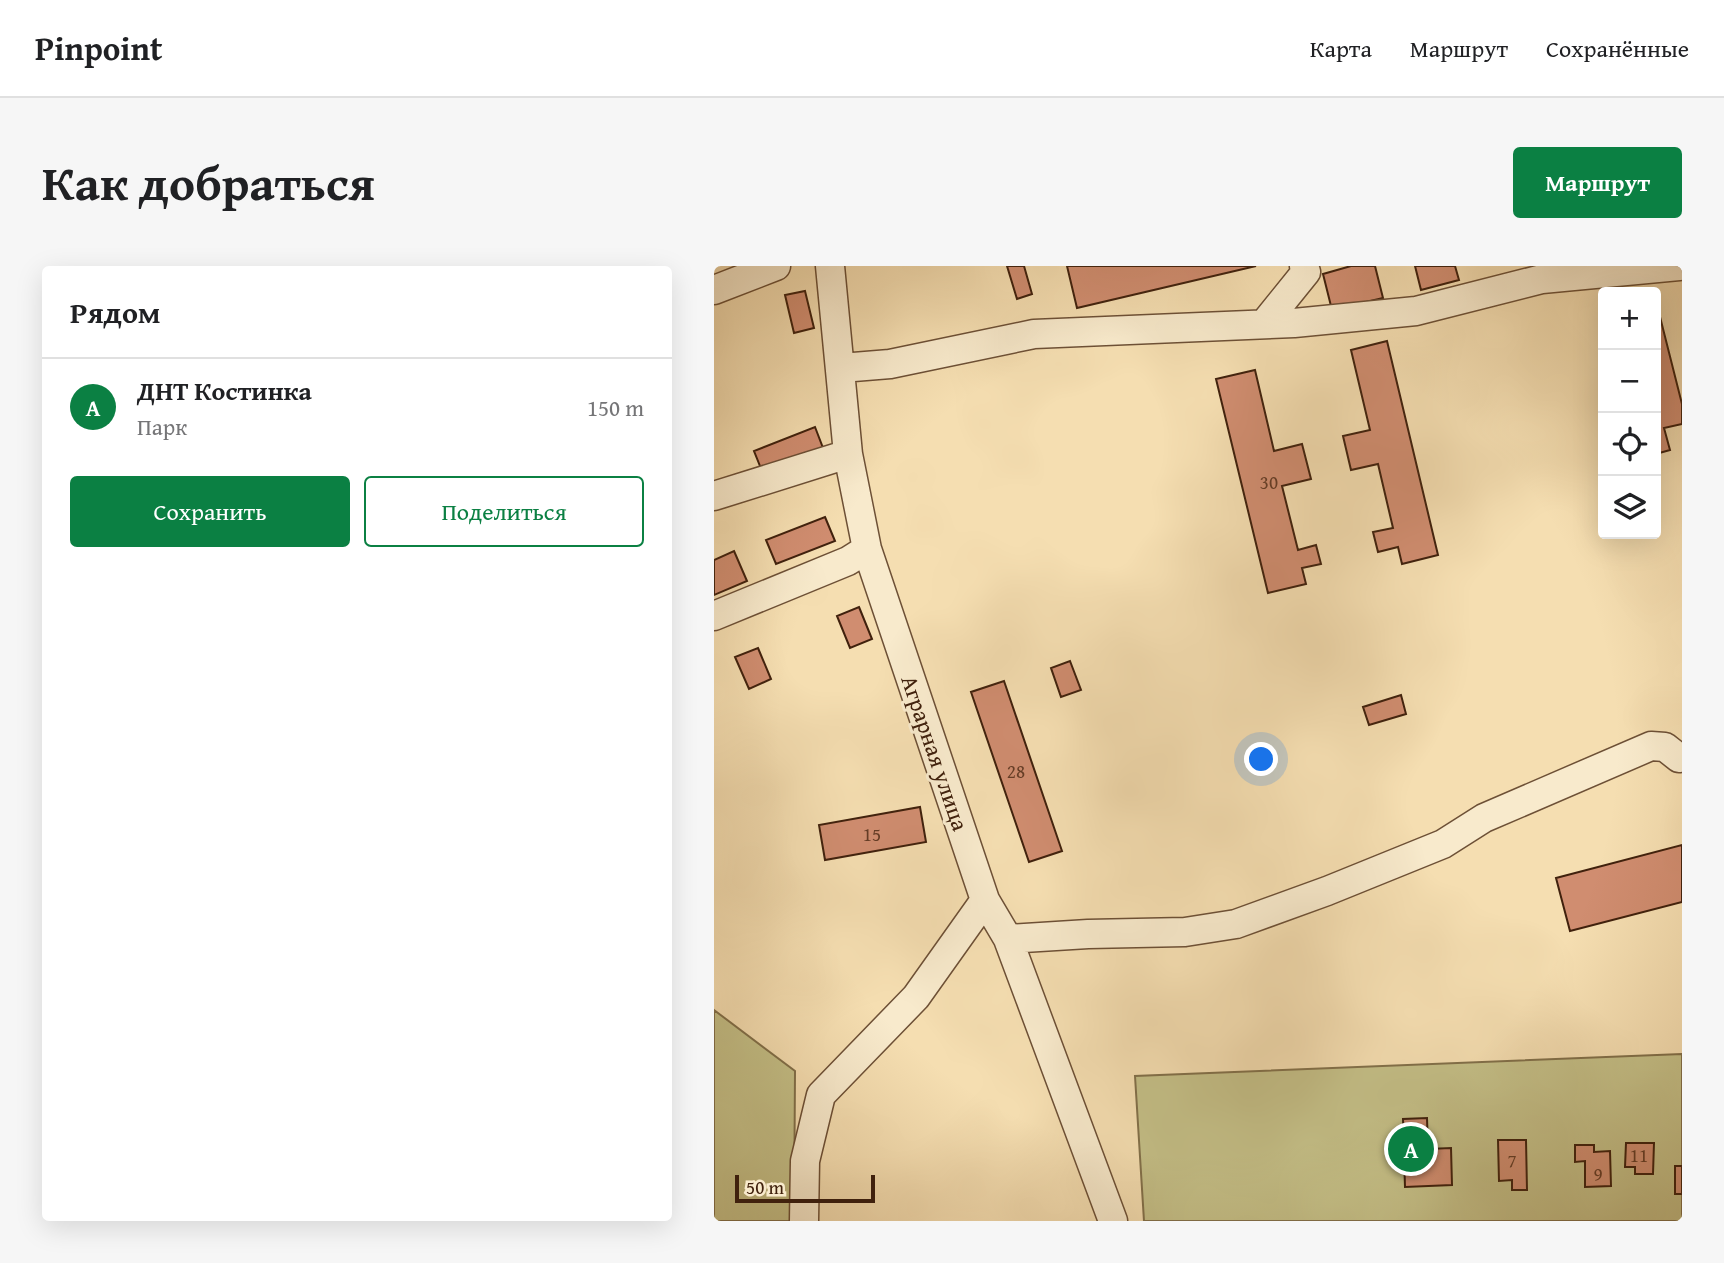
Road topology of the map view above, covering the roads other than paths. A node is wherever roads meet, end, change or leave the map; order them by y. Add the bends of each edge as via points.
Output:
1 (776, 266) edge
2 (830, 266) edge
3 (1304, 266) edge
4 (1679, 266) edge
5 (714, 289) edge
6 (1264, 324) junction
7 (841, 368) junction
8 (848, 454) junction
9 (714, 496) edge
10 (867, 549) junction
11 (714, 616) edge
12 (1679, 758) dead end
13 (985, 900) junction
14 (1008, 939) junction
15 (804, 1221) edge
16 (1113, 1221) edge

1 - 5 street
2 - 7 street, Аграрная улица
3 - 6 street via 1306,272
4 - 6 street via 1542,279 1416,311
6 - 7 street via 1034,334 890,364
7 - 8 street, Аграрная улица
8 - 9 street
8 - 10 street, Аграрная улица
10 - 11 street
10 - 13 street, Аграрная улица
12 - 14 street via 1665,747 1651,746 1484,818 1443,845 1236,924 1185,932
13 - 14 street, Аграрная улица
13 - 15 street via 916,997 821,1095 805,1161
14 - 16 street, Аграрная улица

